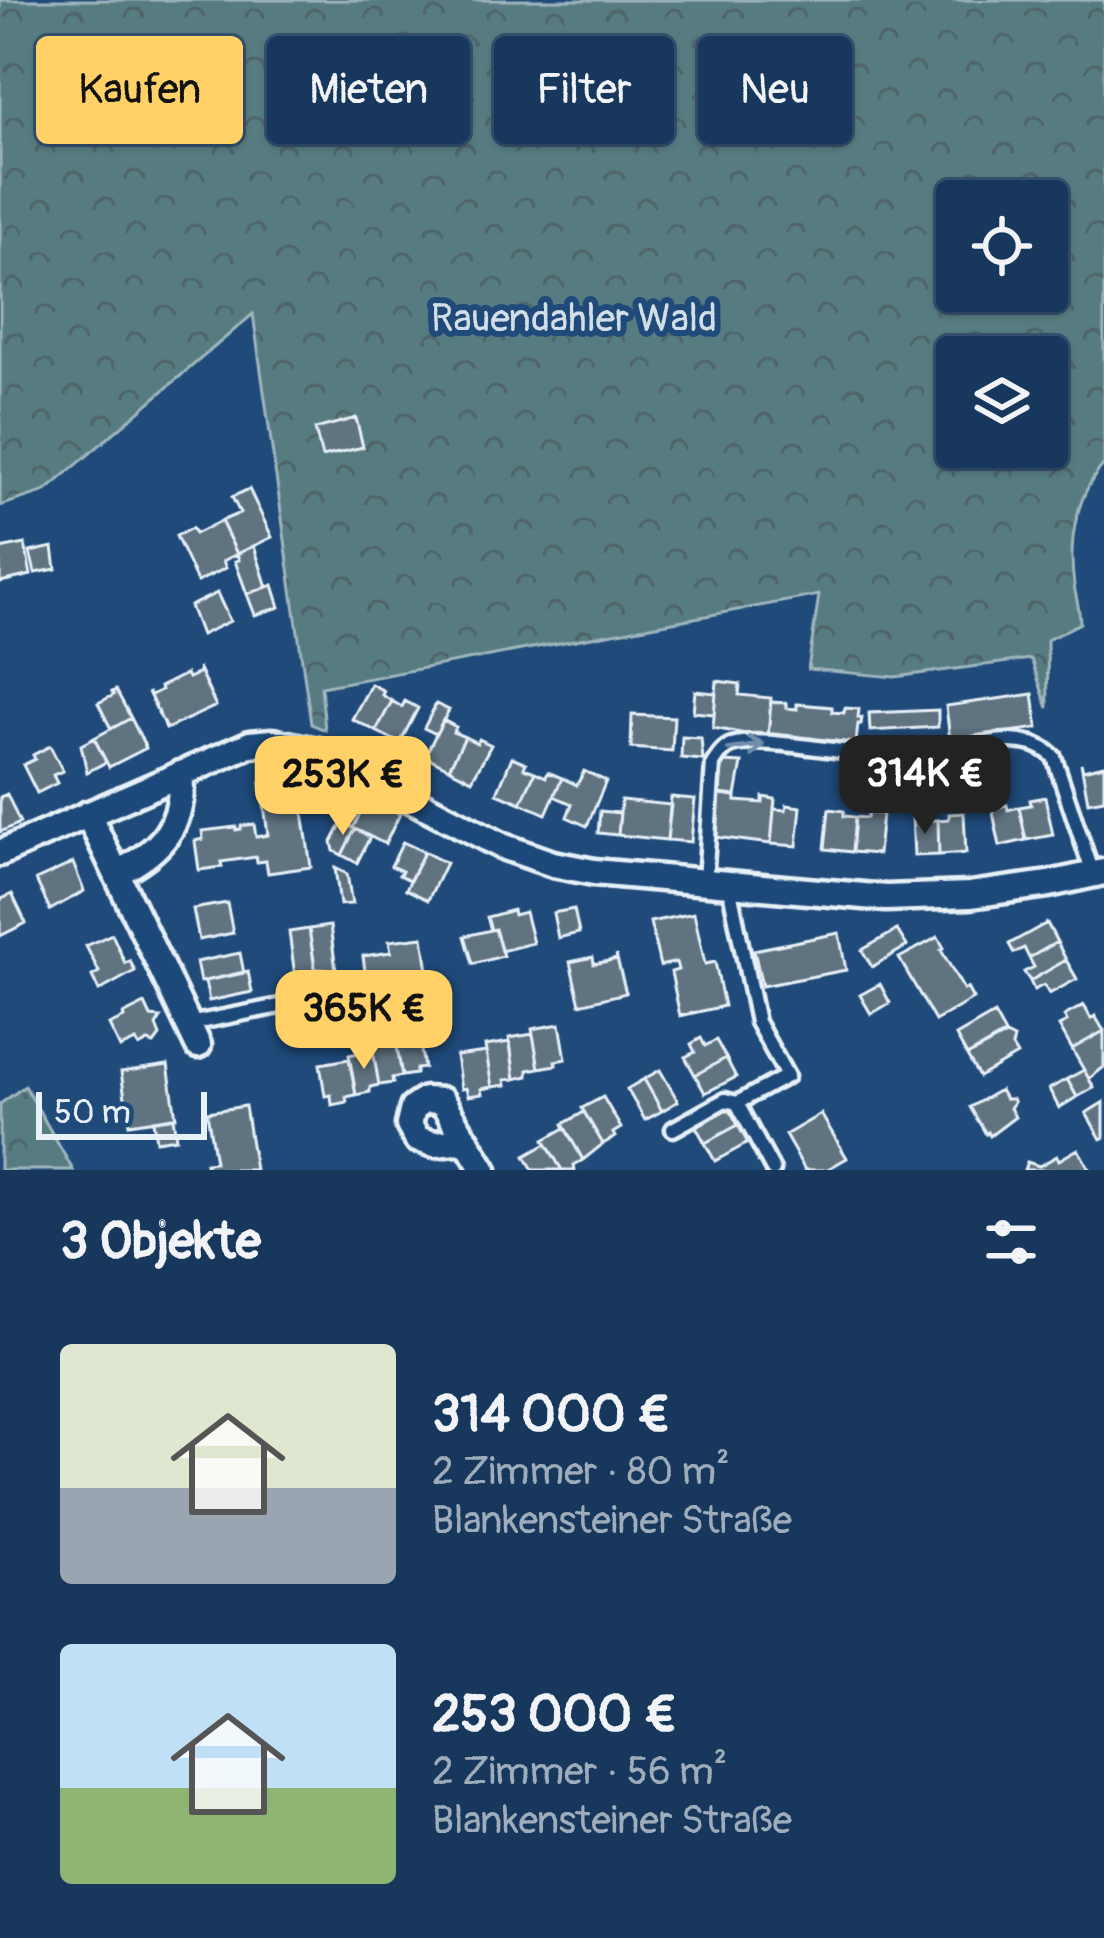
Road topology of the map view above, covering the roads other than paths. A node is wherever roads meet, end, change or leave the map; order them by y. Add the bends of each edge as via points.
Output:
1 (180, 774) junction
2 (88, 814) junction
3 (0, 853) edge
4 (117, 873) junction
5 (1098, 873) edge
6 (717, 884) junction
7 (320, 998) dead end
8 (193, 1035) joint
9 (737, 1103) junction
10 (673, 1130) dead end
11 (466, 1141) dead end
12 (484, 1170) edge
13 (773, 1170) edge

1 - 2 street
1 - 4 street via 176,818 161,845
1 - 6 street via 250,744 292,745 525,855 594,872
2 - 3 street
2 - 4 street
4 - 8 street
5 - 6 street via 942,897
6 -> 5 lane via 713,764 730,746 752,742 883,753 1034,743 1054,757
6 - 9 lane via 757,1022 787,1076
7 - 8 lane
9 - 10 lane via 725,1100
9 - 13 lane
11 - 12 street

